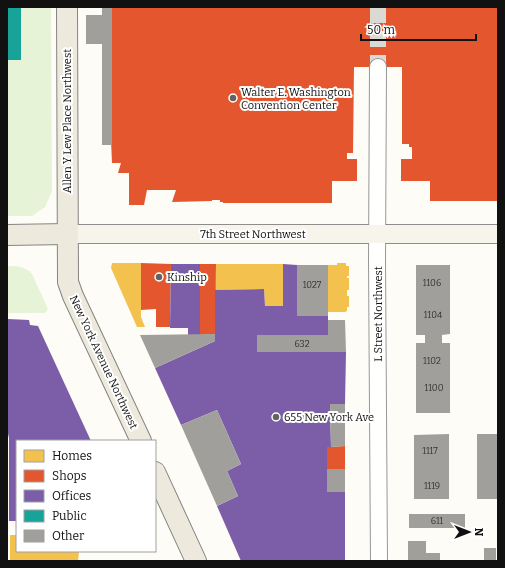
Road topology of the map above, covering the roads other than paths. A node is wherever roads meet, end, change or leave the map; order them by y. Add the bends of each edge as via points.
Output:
1 (68, 7) edge
2 (378, 66) tunnel mouth
3 (7, 234) edge
4 (68, 234) junction
5 (377, 234) junction
6 (498, 234) edge
7 (141, 440) edge
8 (156, 474) edge
9 (196, 561) edge
10 (380, 561) edge

1 - 4 main road, Allen Y Lew Place Northwest
2 - 5 street, L Street Northwest
3 - 4 main road, 7th Street Northwest
4 - 5 main road, 7th Street Northwest
4 - 7 main road, New York Avenue Northwest via 70,289
5 - 6 main road, 7th Street Northwest
5 - 10 street, L Street Northwest
8 - 9 main road

